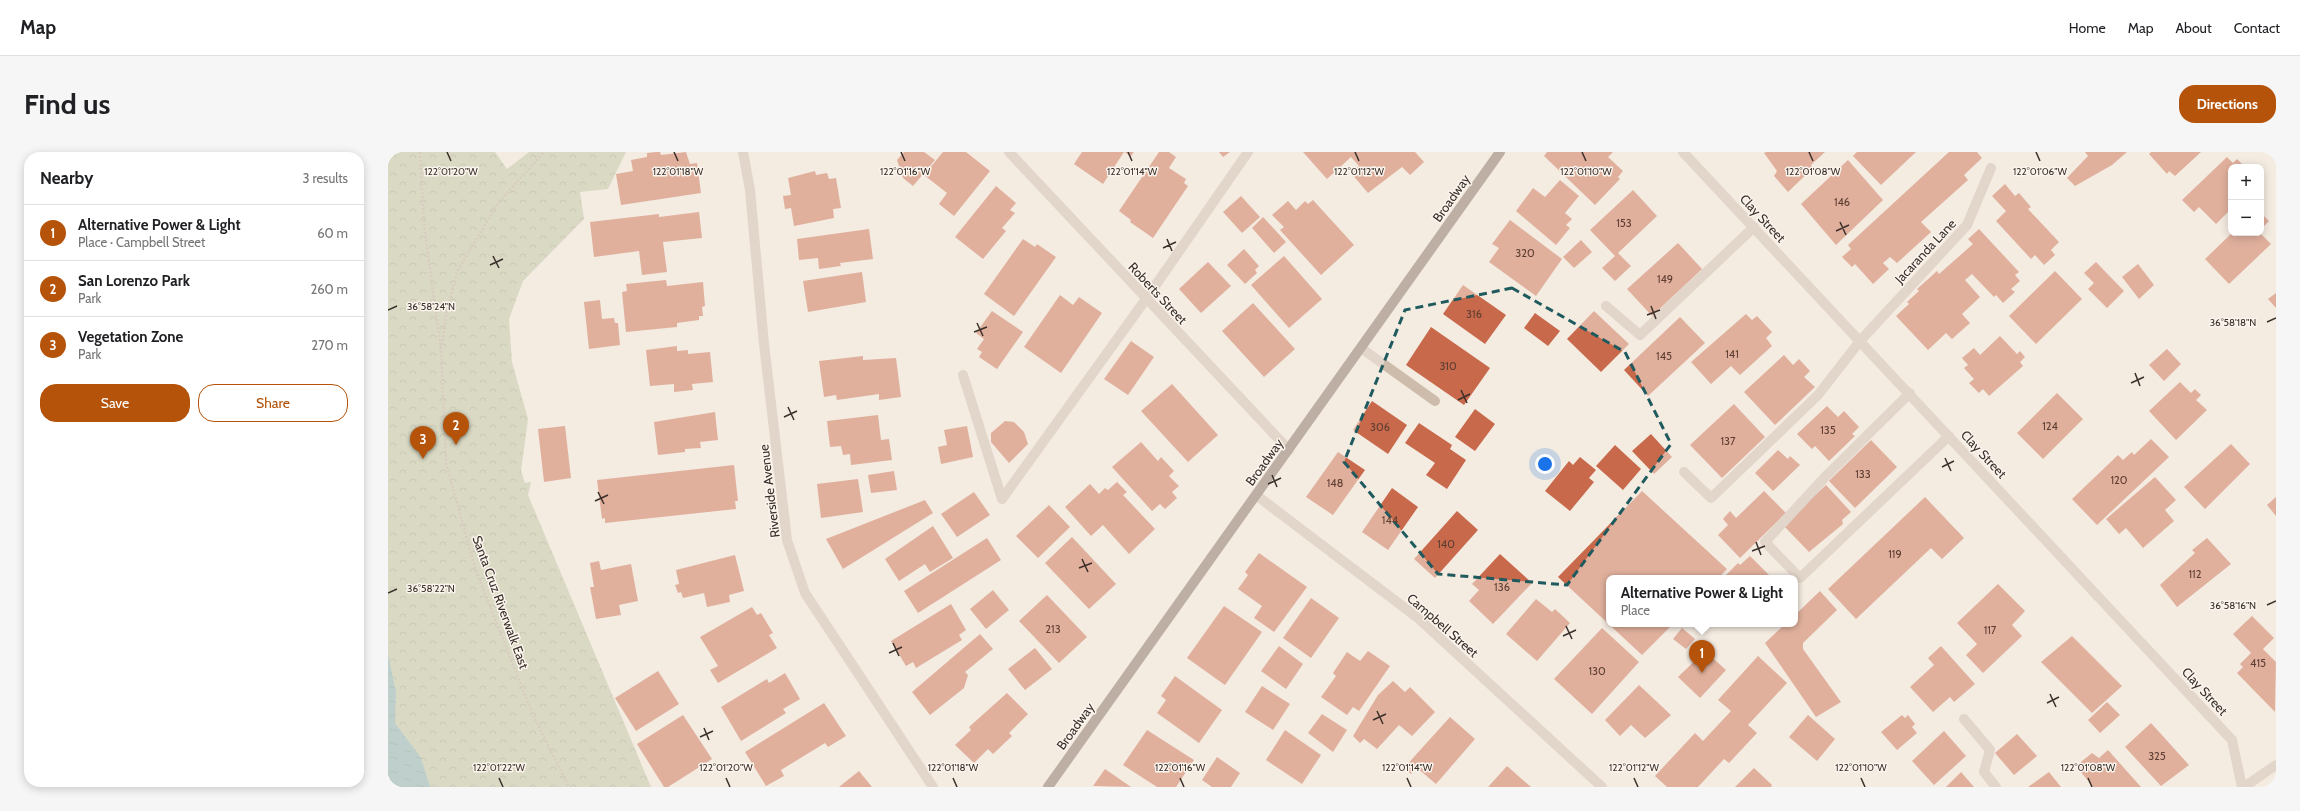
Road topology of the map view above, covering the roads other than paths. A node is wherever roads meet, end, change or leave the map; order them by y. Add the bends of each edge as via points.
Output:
1 (743, 152) edge
2 (1009, 152) edge
3 (1248, 152) edge
4 (1500, 152) edge
5 (1683, 152) edge
6 (1991, 168) dead end
7 (1754, 227) junction
8 (1146, 299) junction
9 (1606, 306) dead end
10 (1860, 341) junction
11 (1361, 348) junction
12 (963, 374) dead end
13 (1910, 393) junction
14 (1435, 401) dead end
15 (1949, 436) junction
16 (1289, 450) junction
17 (1684, 472) dead end
18 (1256, 495) junction
19 (1797, 575) edge
20 (1798, 576) edge
21 (1964, 719) dead end
22 (2276, 766) edge
23 (933, 787) edge
24 (1048, 787) edge
25 (1602, 787) edge
26 (1996, 787) edge
27 (2243, 787) edge

1 - 23 street, Riverside Avenue via 750,190 764,344 787,540 805,593
2 - 8 street, Roberts Street
3 - 8 street
4 - 11 main road, Broadway
5 - 7 street, Clay Street
6 - 10 street, Jacaranda Lane via 1967,225
7 - 9 street via 1640,335
7 - 10 street, Clay Street
8 - 12 street via 1002,499
8 - 16 street, Roberts Street
10 - 13 street, Clay Street
10 - 17 street, Jacaranda Lane via 1818,395 1711,498
11 - 14 street
11 - 16 main road, Broadway
13 - 15 street, Clay Street
13 - 19 street via 1827,474 1765,542
15 - 20 street via 1800,578
15 - 27 street, Clay Street via 2232,740
16 - 18 main road, Broadway
18 - 24 main road, Broadway
18 - 25 street, Campbell Street via 1418,618
21 - 26 street via 1990,750 1984,772
22 - 27 street

